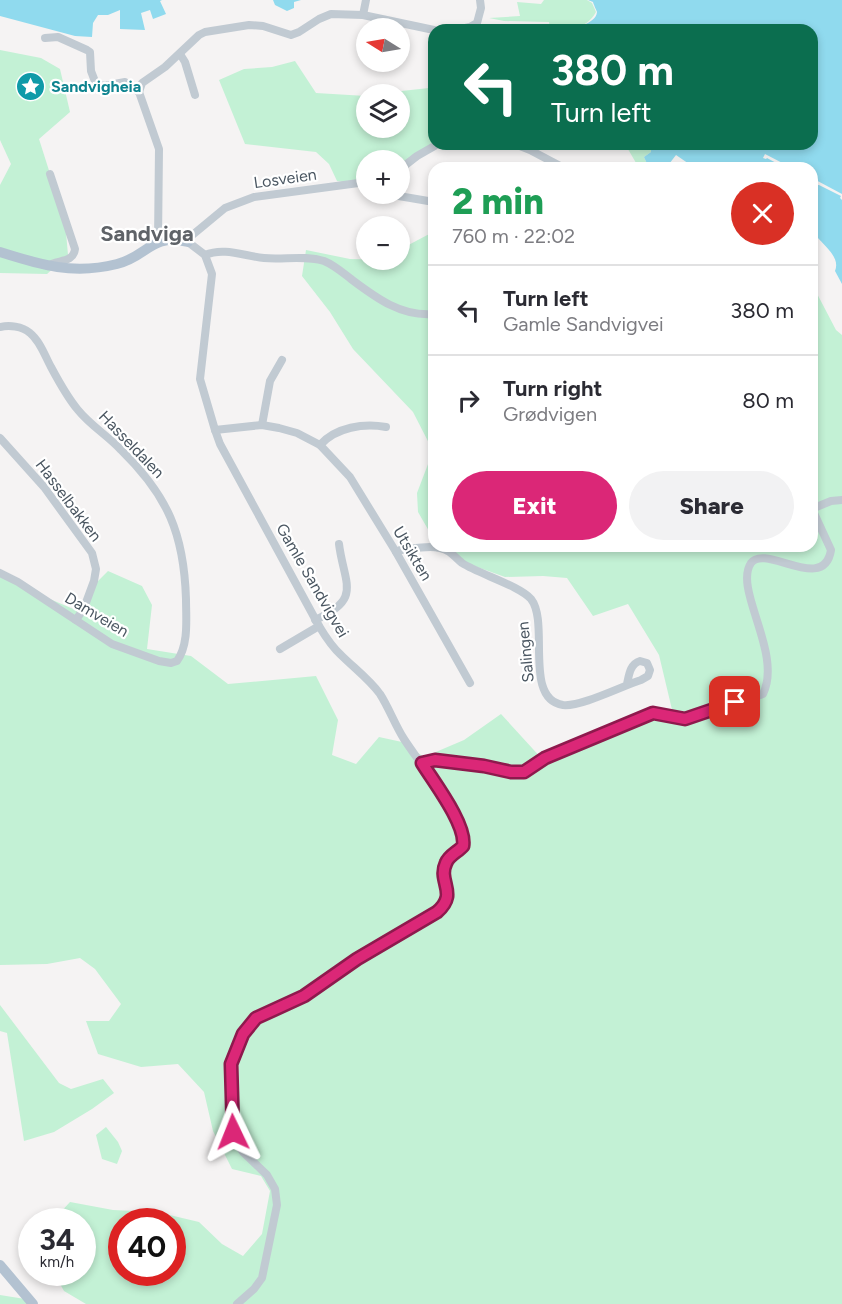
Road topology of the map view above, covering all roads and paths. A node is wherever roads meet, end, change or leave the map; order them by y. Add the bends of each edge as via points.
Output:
1 (366, 0) edge
2 (480, 0) edge
3 (363, 15) junction
4 (475, 24) edge
5 (428, 29) edge
6 (45, 38) dead end
7 (180, 54) junction
8 (139, 92) junction
9 (195, 95) dead end
10 (428, 150) edge
11 (530, 150) edge
12 (410, 161) edge
13 (553, 162) edge
14 (50, 174) dead end
15 (356, 183) edge
16 (410, 198) edge
17 (428, 201) edge
18 (158, 241) junction
19 (188, 242) junction
20 (0, 252) edge
21 (204, 255) junction
22 (48, 266) junction
23 (428, 313) edge
24 (2, 324) edge
25 (282, 360) dead end
26 (262, 426) junction
27 (386, 427) dead end
28 (215, 430) junction
29 (0, 438) edge
30 (320, 445) junction
31 (842, 500) edge
32 (818, 506) edge
33 (818, 522) edge
34 (339, 544) dead end
35 (428, 548) edge
36 (396, 552) junction
37 (451, 552) edge
38 (0, 573) edge
39 (76, 620) junction
40 (317, 623) junction
41 (280, 649) dead end
42 (182, 655) joint
43 (470, 683) dead end
44 (627, 684) dead end
45 (422, 763) junction
46 (0, 1265) edge
47 (33, 1304) edge
48 (237, 1304) edge

1 - 3 street
2 - 4 street
3 - 5 street
3 - 7 street via 331,14 291,35 249,25 205,32
6 - 8 street via 58,37 90,52 96,84 124,82
7 - 8 street via 142,83
7 - 9 street
8 - 18 street via 159,149
10 - 12 street
11 - 13 street
14 - 22 street via 75,249 69,260
15 - 19 street, Losveien via 237,202 197,230
16 - 17 street
18 - 19 main road
18 - 22 main road via 138,256 118,264 74,269
19 - 21 street
20 - 22 main road
21 - 23 street via 222,252 323,261 382,302
21 - 28 street, Gamle Sandvigvei via 212,274 200,379
24 - 42 street, Hasseldalen via 30,332 80,413 146,476 166,506 178,534 183,564 186,613
25 - 26 street via 270,381
26 - 28 street, Utsikten
26 - 30 street, Utsikten via 297,433
27 - 30 street via 346,429
28 - 40 street, Gamle Sandvigvei
29 - 39 street, Hasselbakken via 44,487 92,553 94,582
30 - 36 street, Utsikten via 350,477
31 - 32 street
33 - 45 street via 831,550 821,566 811,569 766,559 751,563 751,601 769,662 769,679 763,694 685,719 653,713 545,758 524,772 435,760
34 - 40 street via 347,592 336,610
35 - 36 street, Salingen
36 - 43 street, Utsikten
37 - 44 street, Salingen via 461,562 532,600 539,627 541,684 547,696 561,705 574,705
38 - 39 street, Damveien
39 - 42 street, Damveien via 112,644 144,656 171,663
40 - 41 street
40 - 45 street, Gamle Sandvigvei via 338,653 380,695
45 - 48 street, Gamle Sandvigvei via 464,836 463,846 445,864 448,894 444,905 304,996 261,1015 243,1034 233,1057 234,1139 267,1175 275,1189 277,1205 261,1278
46 - 47 main road

